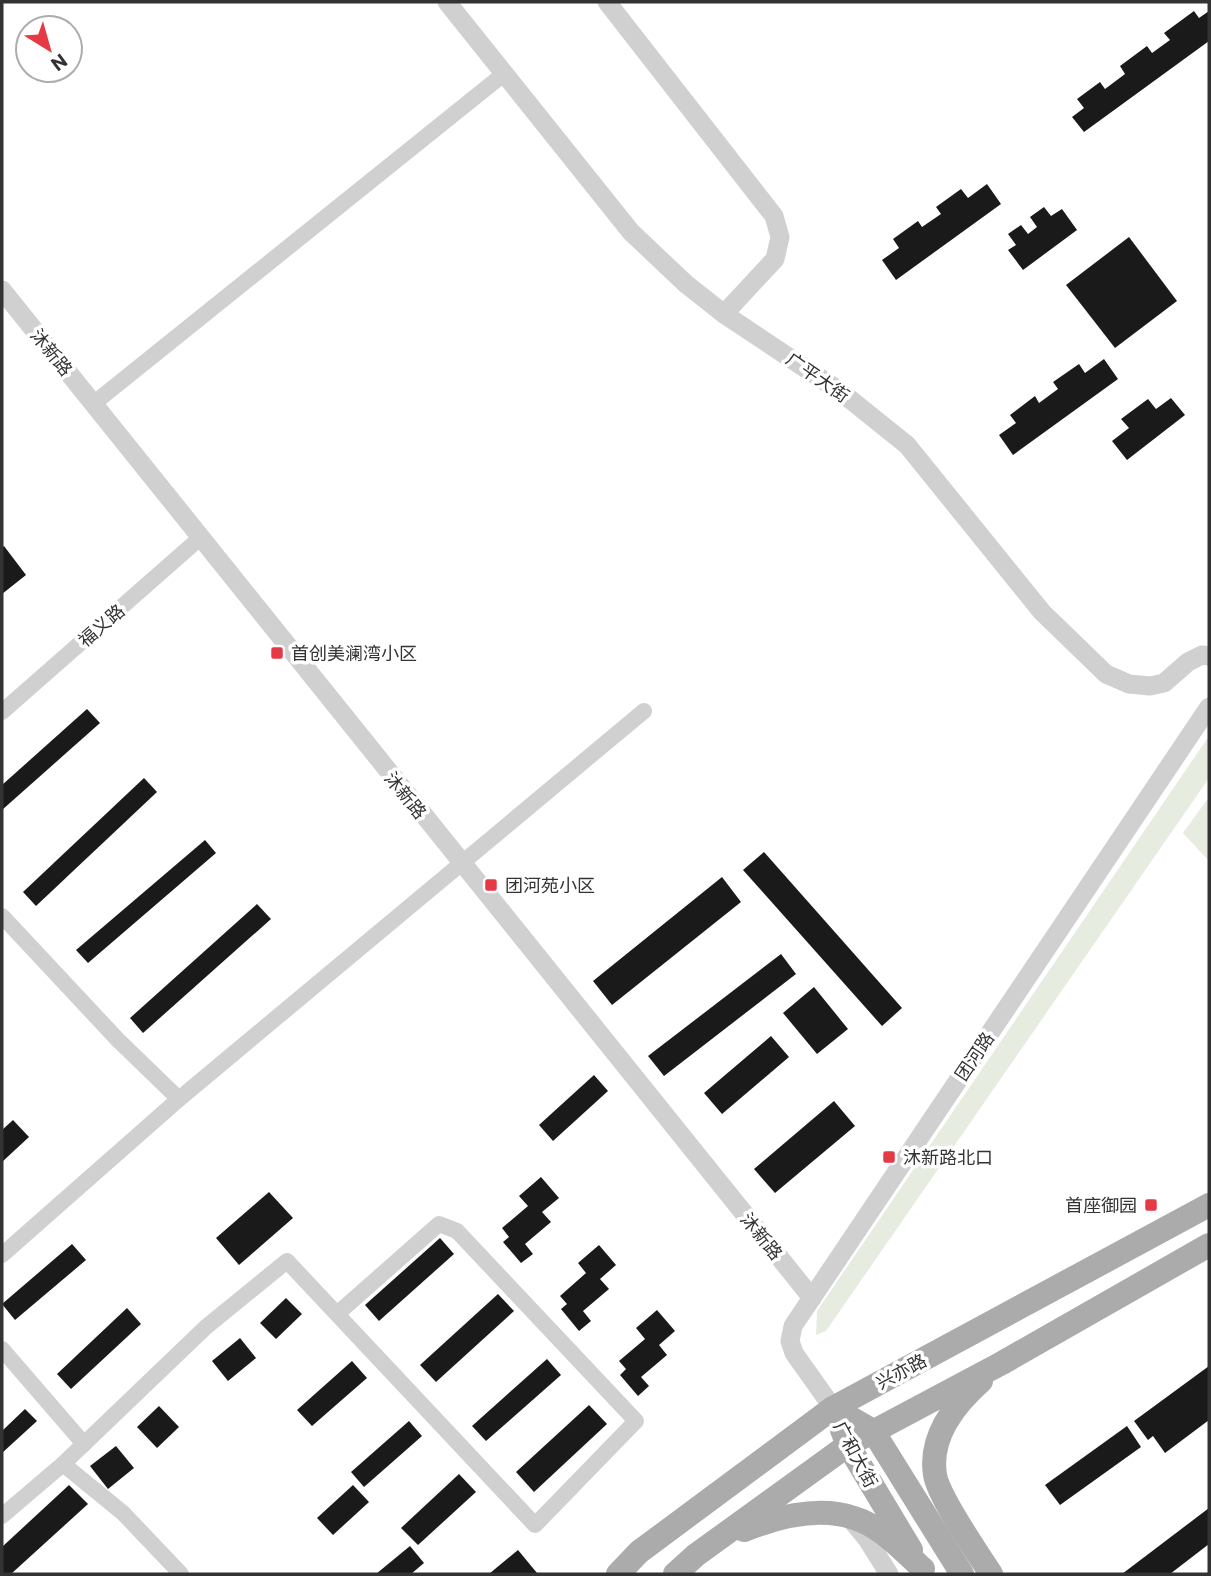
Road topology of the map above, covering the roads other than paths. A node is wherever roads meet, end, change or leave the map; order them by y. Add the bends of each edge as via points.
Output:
1 (447, 2) edge
2 (607, 2) edge
3 (505, 73) junction
4 (2, 290) edge
5 (724, 314) junction
6 (93, 404) junction
7 (200, 538) junction
8 (1209, 656) edge
9 (1209, 707) edge
10 (644, 711) dead end
11 (2, 712) edge
12 (461, 864) junction
13 (2, 916) edge
14 (178, 1099) junction
15 (1209, 1205) edge
16 (1209, 1245) edge
17 (2, 1255) edge
18 (812, 1298) junction
19 (337, 1314) junction
20 (2, 1349) edge
21 (1002, 1363) junction
22 (833, 1408) junction
23 (873, 1431) junction
24 (84, 1444) junction
25 (848, 1445) junction
26 (63, 1464) junction
27 (2, 1516) edge
28 (849, 1517) junction
29 (717, 1540) junction
30 (925, 1572) edge
31 (181, 1574) edge
32 (618, 1574) edge
33 (675, 1574) edge
34 (889, 1574) edge
35 (962, 1574) edge
36 (991, 1574) edge

1 - 3 street, 广平大街
2 - 5 street via 774,216 780,237 775,259
3 - 5 street, 广平大街 via 631,232
3 - 6 street
4 - 6 street, 沐新路
5 - 8 street, 广平大街 via 841,392 907,445 1042,612 1106,674 1129,684 1150,686 1164,683 1195,658
6 - 7 street, 沐新路
7 - 11 street, 福义路
7 - 12 street, 沐新路
9 - 18 street, 团河路
10 - 12 street
12 - 14 street
12 - 18 street, 沐新路
13 - 14 street
14 - 17 street
15 - 22 main road, 兴亦路
16 - 21 main road
18 - 22 street, 团河路 via 793,1326 790,1341
19 - 19 street via 535,1525 636,1421 457,1231 439,1224
19 - 24 street via 287,1261 206,1327
20 - 24 street
21 - 23 main road
21 - 36 main road via 948,1418 936,1443 935,1476
22 - 23 main road, 广和大街
22 - 25 main road, 广和大街
22 - 32 main road, 兴亦路 via 639,1552
23 - 25 main road
23 - 35 main road, 广和大街
24 - 26 street
25 - 29 main road
25 - 30 main road, 广和大街
26 - 27 street
26 - 31 street via 123,1513
28 - 29 main road via 825,1512 767,1521
28 - 30 main road via 890,1539
28 - 34 street
29 - 33 main road

